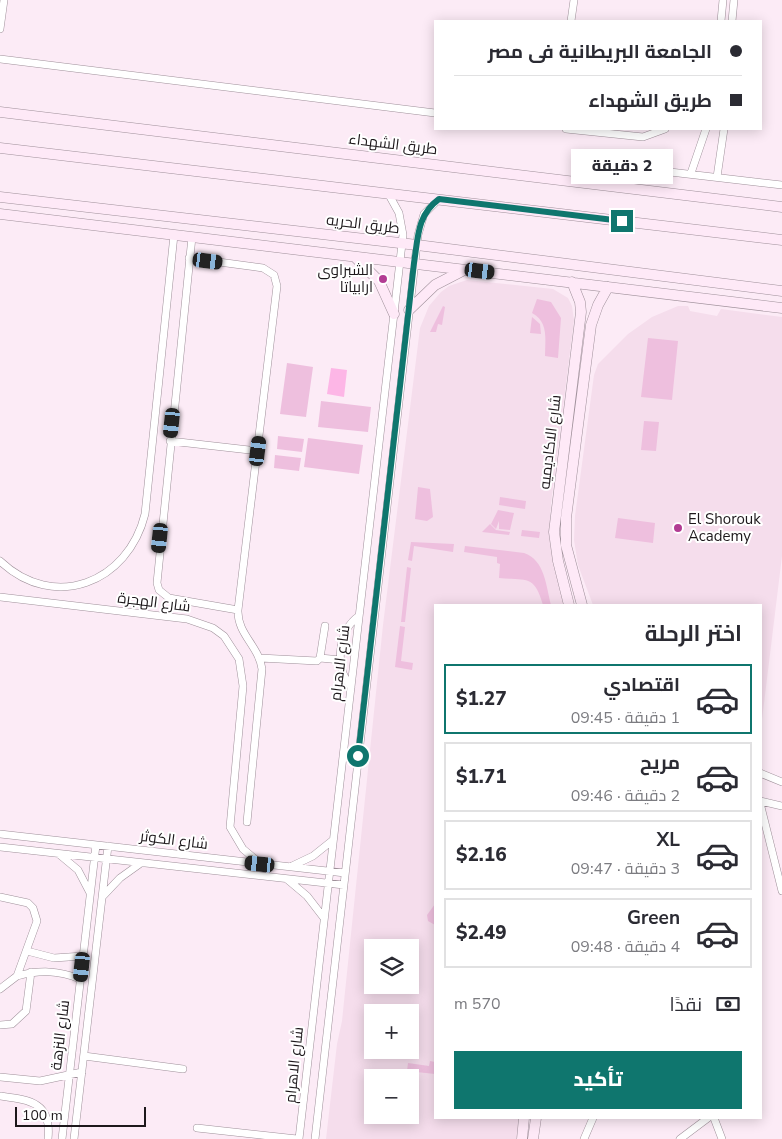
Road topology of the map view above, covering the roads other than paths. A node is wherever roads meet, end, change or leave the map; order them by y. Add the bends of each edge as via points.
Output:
1 (4, 0) edge
2 (574, 0) edge
3 (723, 0) edge
4 (734, 0) edge
5 (571, 20) edge
6 (721, 20) edge
7 (732, 20) edge
8 (0, 28) edge
9 (0, 59) edge
10 (0, 112) edge
11 (434, 113) edge
12 (576, 130) edge
13 (662, 130) edge
14 (706, 130) edge
15 (724, 130) edge
16 (0, 148) edge
17 (691, 173) junction
18 (717, 176) junction
19 (782, 185) edge
20 (617, 187) junction
21 (388, 193) junction
22 (0, 197) edge
23 (439, 199) junction
24 (51, 203) junction
25 (782, 207) edge
26 (0, 214) edge
27 (176, 217) junction
28 (49, 220) junction
29 (174, 235) junction
30 (192, 237) junction
31 (782, 240) edge
32 (402, 244) junction
33 (417, 245) junction
34 (494, 255) junction
35 (354, 256) junction
36 (189, 258) junction
37 (400, 261) junction
38 (414, 263) junction
39 (467, 269) junction
40 (492, 272) junction
41 (572, 282) junction
42 (712, 283) junction
43 (608, 287) junction
44 (782, 292) edge
45 (710, 299) junction
46 (782, 308) edge
47 (409, 310) junction
48 (394, 314) junction
49 (392, 333) junction
50 (406, 335) junction
51 (390, 347) junction
52 (405, 348) junction
53 (170, 441) junction
54 (258, 451) junction
55 (559, 482) junction
56 (570, 482) junction
57 (0, 561) edge
58 (0, 598) edge
59 (569, 604) edge
60 (582, 604) edge
61 (238, 610) junction
62 (359, 616) junction
63 (324, 626) dead end
64 (260, 658) junction
65 (320, 658) junction
66 (341, 660) junction
67 (351, 686) junction
68 (762, 774) edge
69 (782, 782) edge
70 (762, 802) edge
71 (782, 806) edge
72 (762, 810) edge
73 (247, 822) dead end
74 (0, 834) edge
75 (333, 840) junction
76 (96, 845) junction
77 (108, 846) junction
78 (0, 847) edge
79 (58, 853) junction
80 (94, 857) junction
81 (107, 859) junction
82 (141, 862) junction
83 (260, 864) junction
84 (290, 867) junction
85 (330, 872) junction
86 (345, 873) junction
87 (286, 879) junction
88 (328, 883) junction
89 (344, 885) junction
90 (782, 891) edge
91 (90, 893) junction
92 (0, 897) edge
93 (103, 897) junction
94 (324, 918) junction
95 (27, 951) junction
96 (83, 956) junction
97 (31, 972) junction
98 (17, 976) junction
99 (80, 979) junction
100 (0, 989) edge
101 (0, 1025) edge
102 (84, 1056) junction
103 (183, 1068) dead end
104 (82, 1072) junction
105 (69, 1076) junction
106 (0, 1077) edge
107 (0, 1096) edge
108 (524, 1119) edge
109 (536, 1119) edge
110 (593, 1119) edge
111 (707, 1119) edge
112 (714, 1119) edge
113 (197, 1128) dead end
114 (48, 1139) edge
115 (62, 1139) edge
116 (74, 1139) edge
117 (298, 1139) edge
118 (315, 1139) edge
119 (522, 1139) edge
120 (533, 1139) edge
121 (584, 1139) edge
122 (680, 1139) edge
123 (722, 1139) edge

1 - 8 street
2 - 5 street
3 - 6 street
4 - 7 street
9 - 11 street
10 - 20 street, طريق الشهداء
12 - 13 street via 643,137
14 - 17 street
15 - 18 street
16 - 21 street
17 - 18 street
17 - 20 street via 648,170
18 - 19 street
20 - 25 street, طريق الشهداء
21 - 23 street
21 - 32 street, شارع الاهرام via 399,213
22 - 24 street, طريق الحريه
23 - 31 street
23 - 33 street, شارع الاهرام via 424,214
24 - 27 street, طريق الحريه
24 - 28 street
26 - 28 street
27 - 29 street
27 - 32 street, طريق الحريه
28 - 29 street
29 - 30 street
29 - 57 street via 145,514 135,544 102,576 72,586 57,587 26,580
30 - 35 street
30 - 36 street
32 - 33 street, طريق الحريه
32 - 37 street, شارع الاهرام
33 - 34 street, طريق الحريه
33 - 38 street, شارع الاهرام
34 - 40 street
34 - 42 street, طريق الحريه
35 - 37 street
35 - 48 street via 379,282
36 - 53 street
36 - 54 street via 263,268 274,274 276,280
37 - 38 street
37 - 48 street, شارع الاهرام
38 - 39 street
38 - 47 street, شارع الاهرام
39 - 40 street
39 - 47 street via 435,285
40 - 41 street
41 - 43 street
41 - 55 street, شارع الاكاديميه via 581,312
42 - 44 street, طريق الحريه
42 - 45 street
43 - 45 street
43 - 56 street, شارع الاكاديميه via 591,325
45 - 46 street
47 - 50 street, شارع الاهرام
48 - 49 street, شارع الاهرام
49 - 50 street
49 - 51 street, شارع الاهرام
50 - 52 street, شارع الاهرام
51 - 52 street
51 - 62 street, شارع الاهرام
52 - 86 street, شارع الاهرام
53 - 54 street
53 - 61 street via 157,583 169,598
54 - 61 street
55 - 56 street
55 - 59 street, شارع الاكاديميه via 555,546
56 - 60 street, شارع الاكاديميه via 566,545
58 - 83 street, شارع الهجرة via 187,619 213,628 224,636 239,659 243,686 230,828 243,848
61 - 64 street via 240,627
62 - 66 street via 344,632
62 - 67 street, شارع الاهرام
63 - 65 street
64 - 65 street via 313,662
64 - 73 street via 262,675
65 - 66 street
66 - 67 street via 342,671
67 - 75 street, شارع الاهرام
68 - 69 street
70 - 71 street
72 - 90 street
74 - 76 street, شارع الكوثر
75 - 84 street via 313,856
75 - 85 street, شارع الاهرام
76 - 77 street, شارع الكوثر
76 - 80 street, شارع النزهة
77 - 81 street, شارع النزهة
77 - 83 street, شارع الكوثر
78 - 79 street, شارع الكوثر
79 - 80 street, شارع الكوثر
79 - 91 street via 78,870
80 - 81 street, شارع الكوثر
80 - 91 street, شارع النزهة
81 - 82 street, شارع الكوثر
81 - 93 street, شارع النزهة
82 - 87 street, شارع الكوثر
82 - 93 street
83 - 84 street, شارع الكوثر
84 - 85 street, شارع الكوثر
85 - 86 street, شارع الكوثر
85 - 88 street, شارع الاهرام
86 - 89 street, شارع الاهرام
87 - 88 street, شارع الكوثر
87 - 94 street via 308,896
88 - 89 street, شارع الكوثر
88 - 94 street, شارع الاهرام
89 - 118 street, شارع الاهرام
91 - 96 street, شارع النزهة
92 - 95 street via 22,900 33,908 37,922
93 - 102 street, شارع النزهة
94 - 117 street, شارع الاهرام
95 - 96 street via 54,958
95 - 98 street
96 - 99 street, شارع النزهة
97 - 98 street
97 - 99 street via 56,972
97 - 101 street via 26,1012 12,1024
98 - 100 street
99 - 105 street, شارع النزهة
102 - 103 street
102 - 104 street, شارع النزهة
104 - 105 street
104 - 116 street, شارع النزهة
105 - 106 street via 40,1081
105 - 115 street, شارع النزهة
107 - 114 street via 37,1104 48,1121
108 - 119 street
109 - 120 street
110 - 121 street
111 - 122 street
112 - 123 street
113 - 117 street

